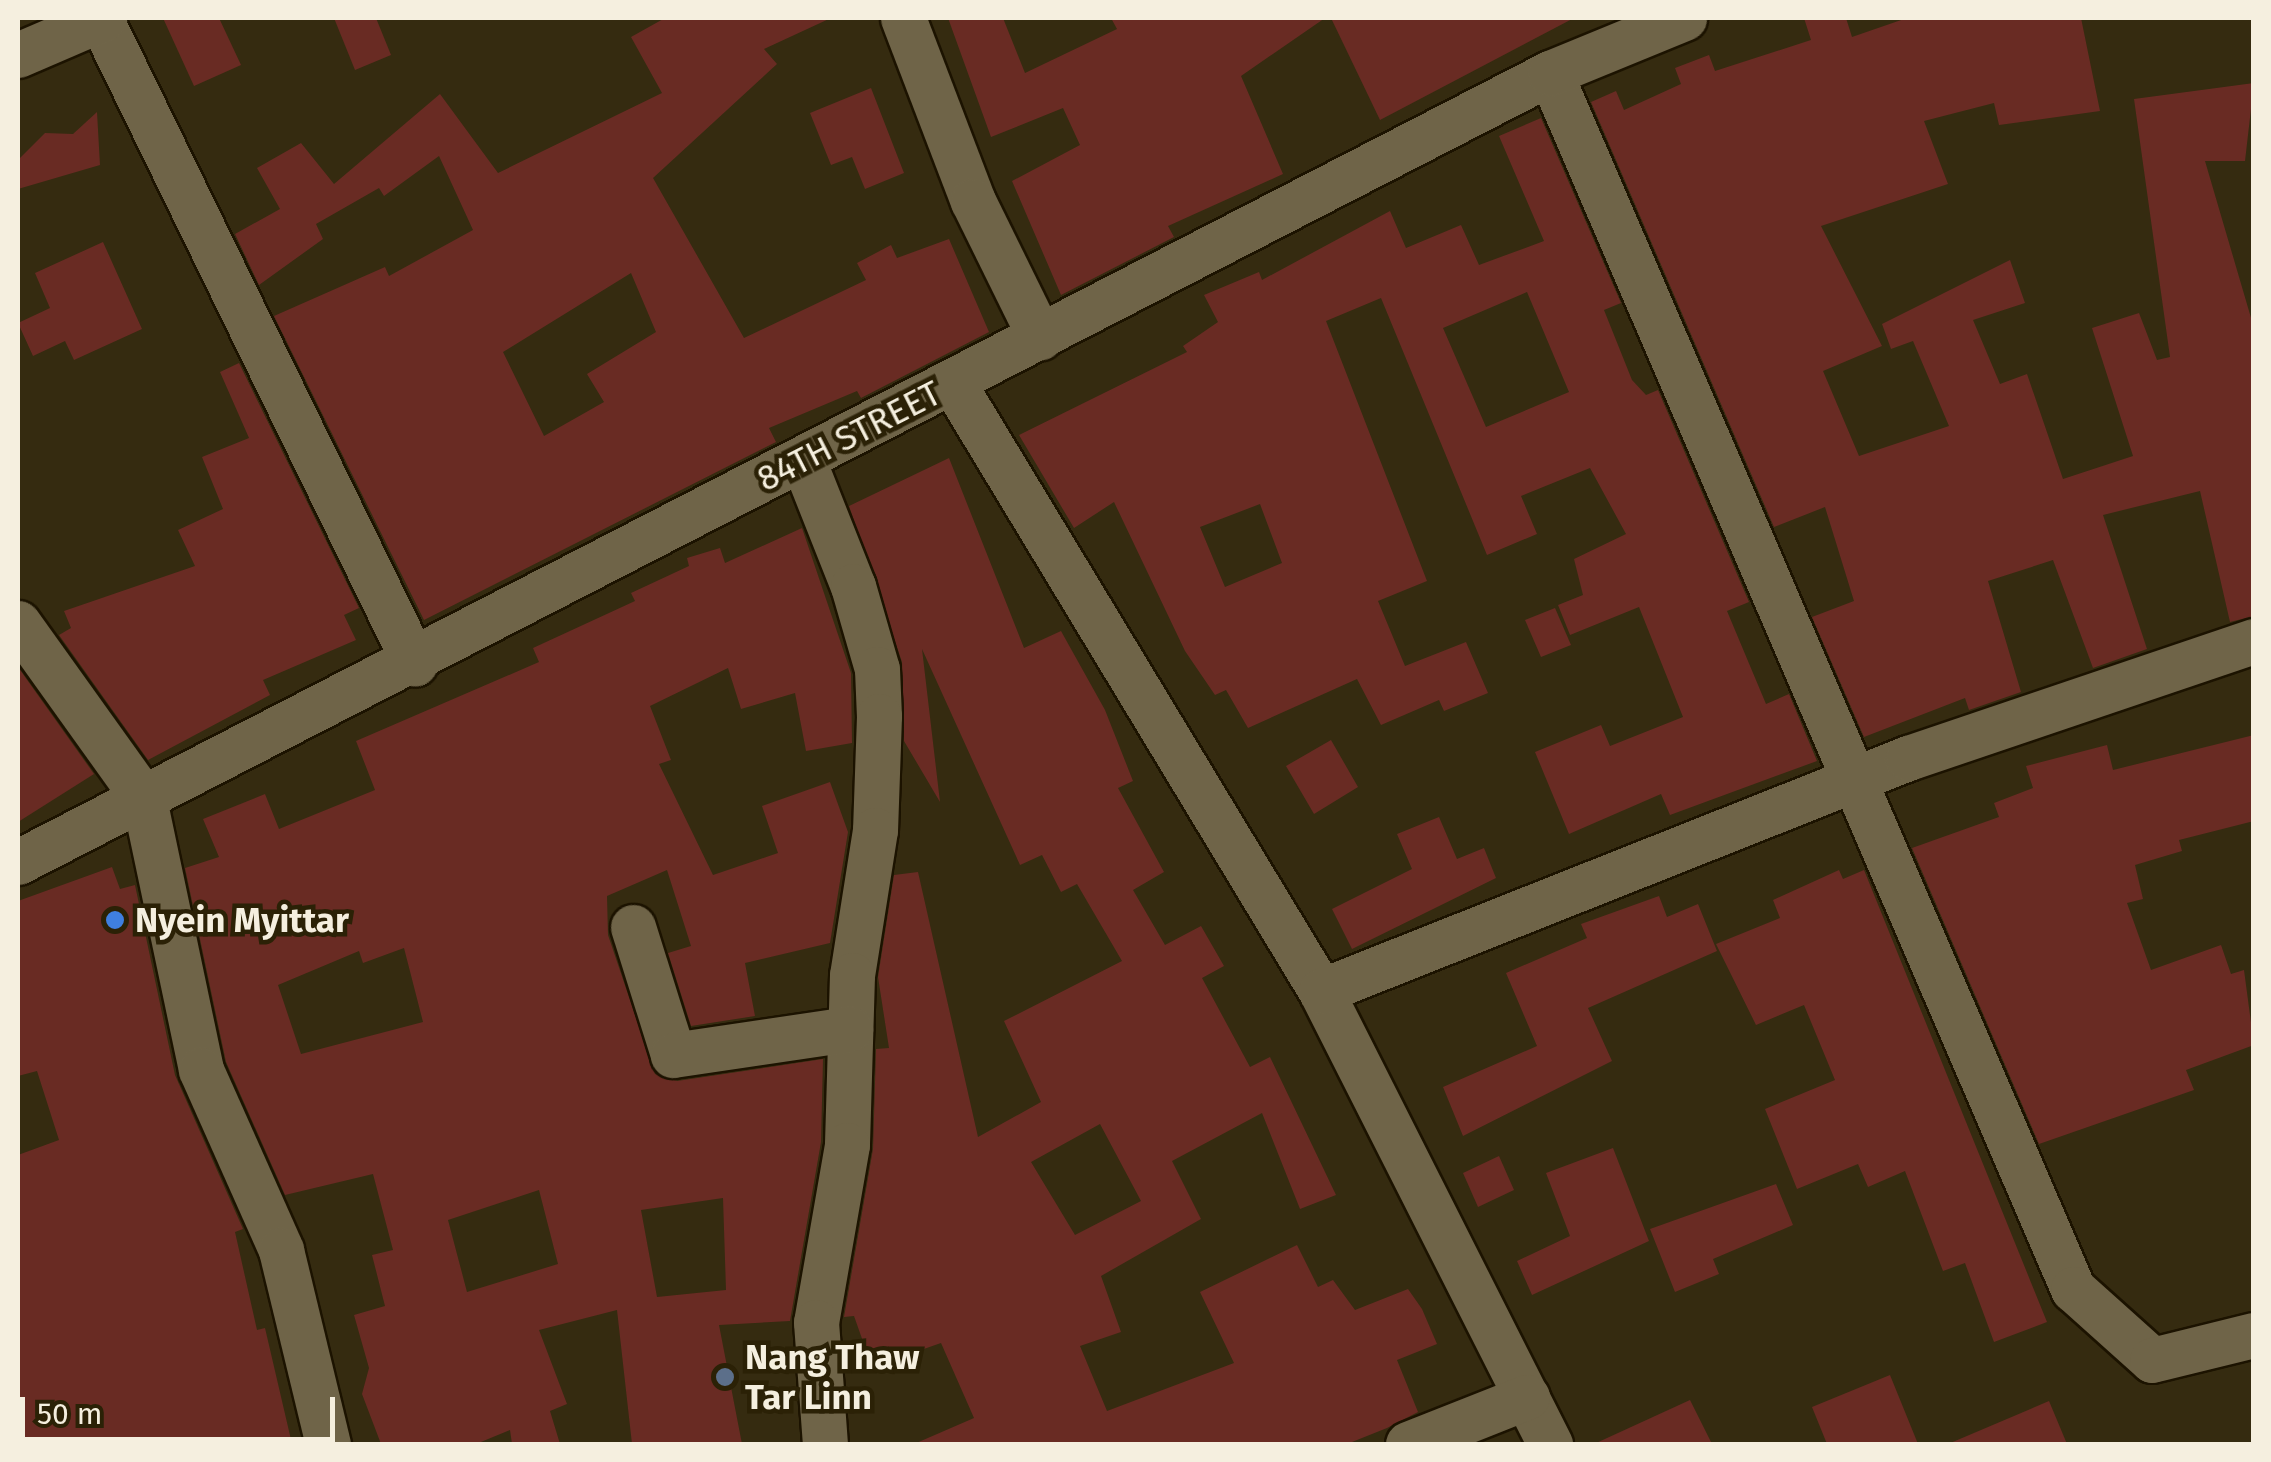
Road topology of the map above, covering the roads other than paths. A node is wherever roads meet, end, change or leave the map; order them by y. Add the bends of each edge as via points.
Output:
1 (903, 18) edge
2 (1684, 18) edge
3 (103, 19) edge
4 (18, 55) edge
5 (1550, 73) junction
6 (1040, 336) junction
7 (953, 383) junction
8 (803, 460) junction
9 (18, 623) edge
10 (2254, 641) edge
11 (415, 664) junction
12 (1851, 781) junction
13 (144, 799) junction
14 (18, 862) edge
15 (632, 927) dead end
16 (1320, 991) junction
17 (850, 1029) junction
18 (2254, 1335) edge
19 (1528, 1396) junction
20 (328, 1444) edge
21 (825, 1444) edge
22 (1408, 1444) edge
23 (1550, 1444) edge

1 - 6 street via 973,201
2 - 5 street, 84TH STREET
3 - 4 street
3 - 11 street
5 - 6 street, 84TH STREET
5 - 12 street
6 - 7 street, 84TH STREET
7 - 8 street, 84TH STREET
7 - 16 street
8 - 11 street, 84TH STREET
8 - 17 street via 877,668 875,830
9 - 13 street
10 - 12 street
11 - 13 street, 84TH STREET
12 - 16 street
12 - 18 street via 2073,1289 2152,1360
13 - 14 street, 84TH STREET
13 - 20 street via 201,1070 281,1250
15 - 17 street via 673,1054
16 - 19 street
17 - 21 street via 842,1190 816,1322
19 - 22 street
19 - 23 street

